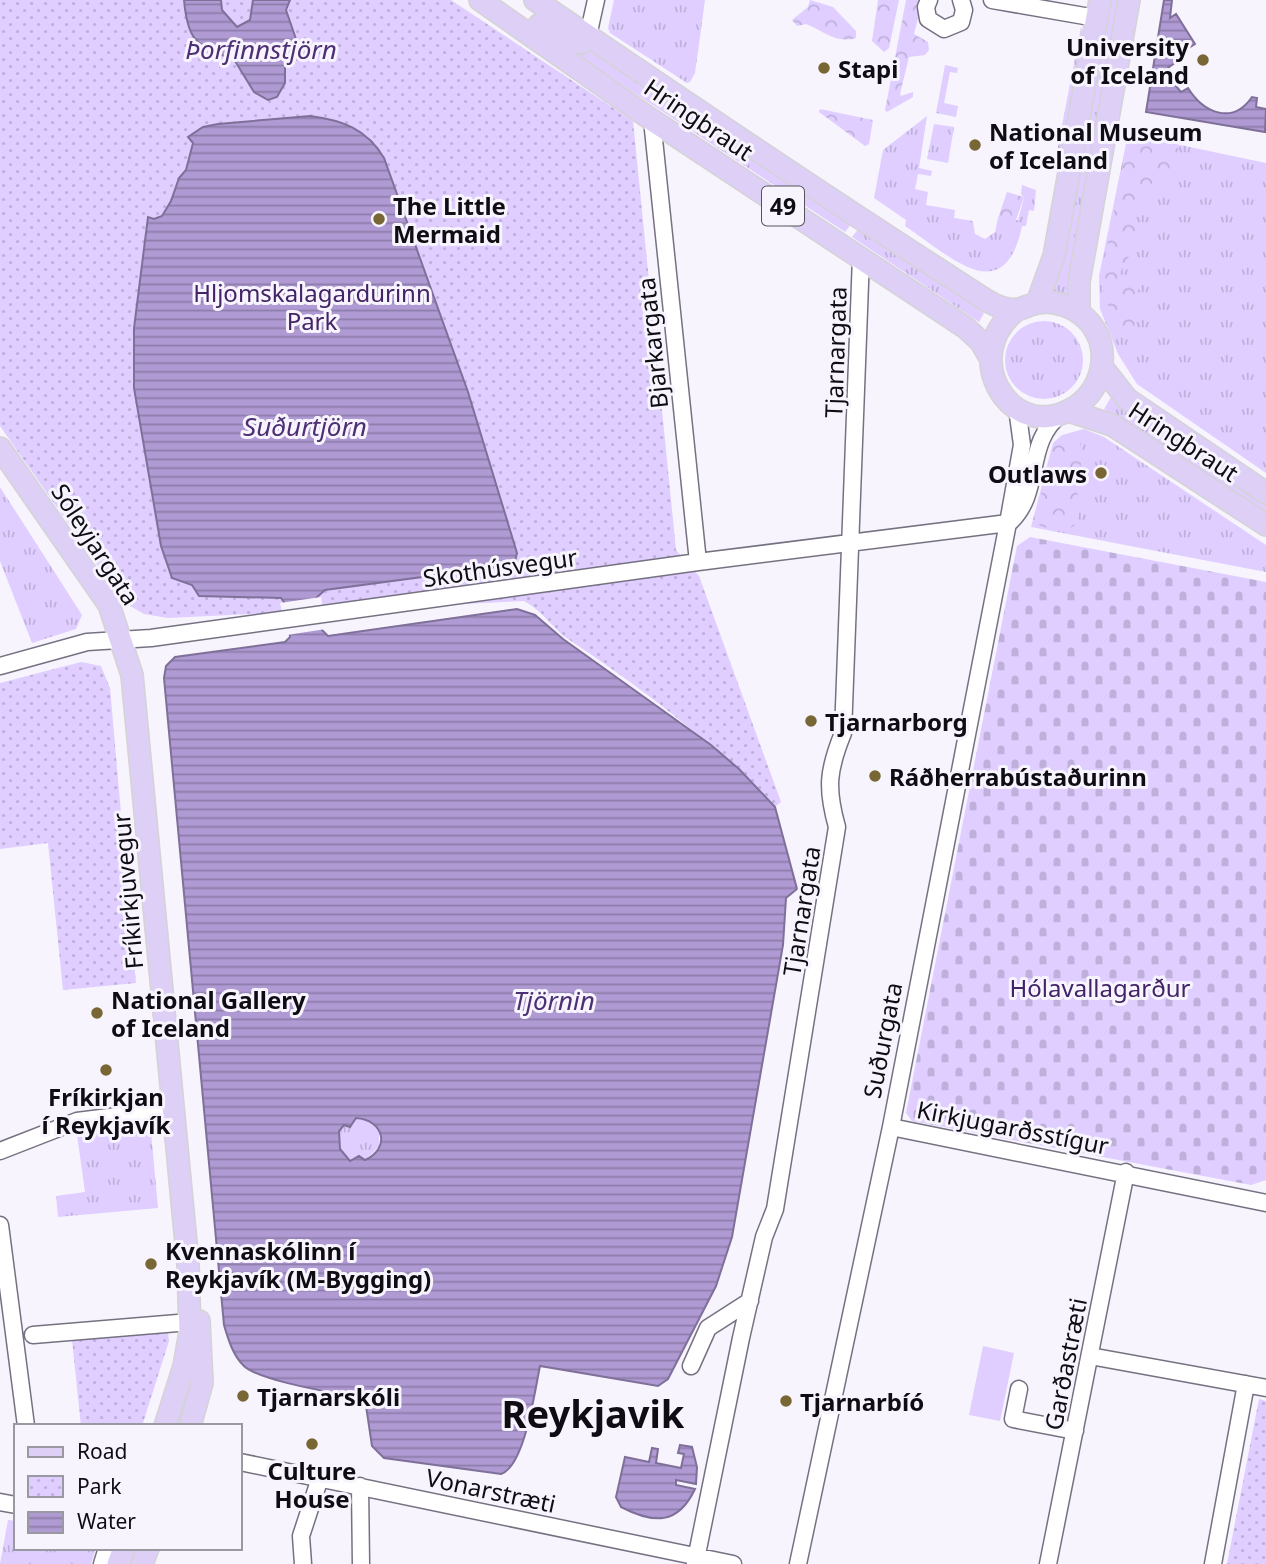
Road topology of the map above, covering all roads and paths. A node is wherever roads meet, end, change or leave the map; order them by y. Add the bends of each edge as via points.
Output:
1 (480, 0) edge
2 (499, 0) edge
3 (535, 0) edge
4 (596, 0) edge
5 (929, 0) edge
6 (961, 0) edge
7 (992, 0) edge
8 (1129, 0) edge
9 (1098, 9) edge
10 (588, 36) junction
11 (652, 120) junction
12 (861, 257) junction
13 (1027, 306) junction
14 (1079, 313) junction
15 (989, 356) junction
16 (1102, 367) junction
17 (1017, 408) junction
18 (1066, 412) junction
19 (0, 448) edge
20 (0, 473) edge
21 (1266, 493) edge
22 (1008, 523) junction
23 (1266, 525) edge
24 (852, 543) junction
25 (698, 562) junction
26 (121, 639) junction
27 (0, 666) edge
28 (173, 1108) junction
29 (891, 1127) junction
30 (0, 1151) edge
31 (1125, 1172) junction
32 (1266, 1203) edge
33 (0, 1225) edge
34 (750, 1301) junction
35 (720, 1322) junction
36 (194, 1329) junction
37 (33, 1335) dead end
38 (741, 1338) junction
39 (1090, 1356) junction
40 (691, 1366) dead end
41 (1247, 1384) junction
42 (1266, 1388) edge
43 (1019, 1389) dead end
44 (26, 1424) edge
45 (166, 1424) edge
46 (191, 1424) edge
47 (1075, 1431) junction
48 (242, 1462) edge
49 (320, 1478) junction
50 (360, 1486) junction
51 (696, 1560) edge
52 (303, 1564) edge
53 (361, 1564) edge
54 (733, 1564) edge
55 (798, 1564) edge
56 (1048, 1564) edge
57 (1213, 1564) edge

1 - 11 main road, Hringbraut / 49
2 - 10 main road via 564,40 581,43
3 - 10 main road, Hringbraut / 49
4 - 10 street
5 - 6 street via 928,19 944,29 961,22
7 - 9 street
8 - 14 main road via 1079,282
9 - 13 main road via 1054,256
10 - 13 main road, Hringbraut / 49 via 988,301
11 - 12 main road, Hringbraut / 49
11 - 25 street, Bjarkargata
12 - 15 main road, Hringbraut / 49 via 966,328
12 - 24 street, Tjarnargata
13 - 14 main road, 49 via 1058,304
13 - 15 main road via 1000,326
14 - 16 main road via 1100,341
15 - 17 main road, 49 via 993,381
16 - 18 main road via 1090,394
16 - 21 main road, Hringbraut via 1127,399
17 - 18 main road via 1038,415
17 - 22 street, Suðurgata via 1021,445
18 - 22 street, Suðurgata via 1041,436 1027,497
18 - 23 main road, Hringbraut via 1112,425
19 - 26 main road, Sóleyjargata via 110,605
20 - 26 main road, Sóleyjargata via 99,616
22 - 24 street, Skothúsvegur
22 - 29 street, Suðurgata
24 - 25 street, Skothúsvegur
24 - 34 street, Tjarnargata via 843,733 830,765 829,798 837,827 775,1209
25 - 26 street, Skothúsvegur
26 - 27 street, Skothúsvegur via 77,644
26 - 28 main road, Fríkirkjuvegur via 134,693
28 - 30 street via 77,1121
28 - 36 main road, Fríkirkjuvegur
29 - 31 street, Kirkjugarðsstígur
29 - 55 street, Suðurgata
31 - 32 street, Kirkjugarðsstígur
31 - 39 street, Garðastræti
33 - 44 street
34 - 35 street
34 - 38 street, Tjarnargata
35 - 38 street via 736,1328
35 - 40 street via 708,1328
36 - 37 street
36 - 45 main road
36 - 46 main road via 202,1383
38 - 51 street, Tjarnargata
39 - 41 street
39 - 47 street, Garðastræti
41 - 42 street
41 - 57 street
43 - 47 street via 1013,1419
47 - 56 street, Garðastræti
48 - 49 street, Vonarstræti
49 - 50 street, Vonarstræti
49 - 52 street via 302,1536
50 - 51 street, Vonarstræti
50 - 53 street
51 - 54 street, Vonarstræti

